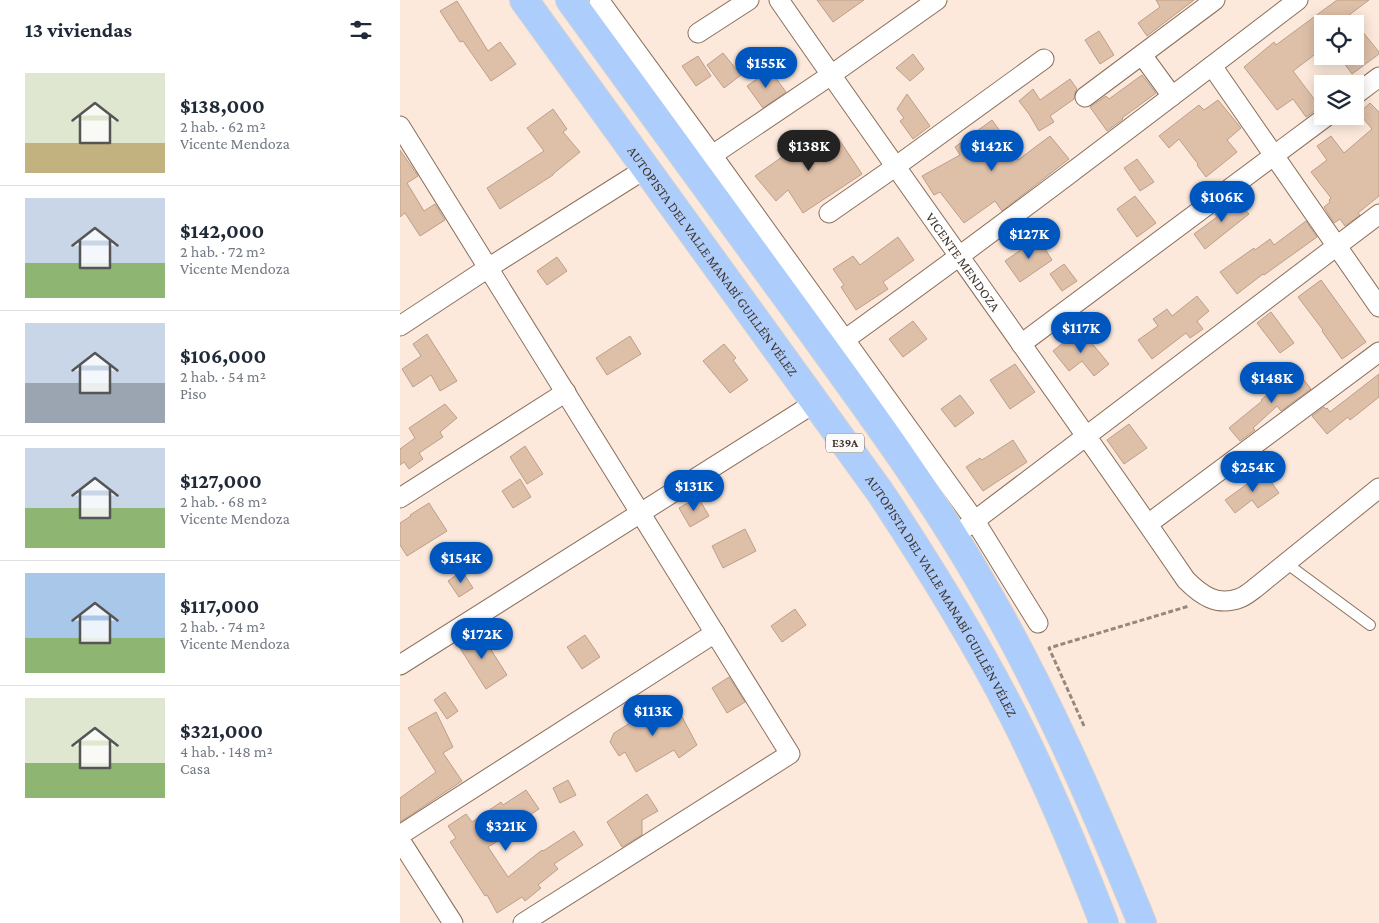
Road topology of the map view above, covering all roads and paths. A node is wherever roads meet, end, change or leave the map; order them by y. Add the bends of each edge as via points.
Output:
1 (524, 0) edge
2 (570, 0) edge
3 (599, 0) edge
4 (749, 0) edge
5 (779, 0) edge
6 (937, 0) edge
7 (1215, 0) edge
8 (1298, 0) edge
9 (698, 33) dead end
10 (1142, 55) junction
11 (1044, 59) dead end
12 (1212, 66) junction
13 (831, 76) junction
14 (1379, 77) edge
15 (1364, 88) edge
16 (1172, 96) junction
17 (1085, 97) dead end
18 (1315, 125) edge
19 (400, 126) edge
20 (1274, 156) junction
21 (703, 162) junction
22 (895, 167) junction
23 (645, 168) junction
24 (829, 213) dead end
25 (1379, 214) edge
26 (1337, 246) junction
27 (959, 257) junction
28 (488, 268) junction
29 (1379, 307) edge
30 (400, 326) edge
31 (1021, 344) junction
32 (835, 346) junction
33 (1379, 352) edge
34 (566, 392) junction
35 (816, 402) junction
36 (1087, 436) junction
37 (1379, 488) edge
38 (400, 498) edge
39 (640, 513) junction
40 (1148, 524) junction
41 (964, 528) junction
42 (1286, 563) junction
43 (1211, 599) junction
44 (1038, 623) dead end
45 (1370, 625) dead end
46 (714, 633) junction
47 (400, 664) edge
48 (1088, 734) dead end
49 (400, 835) edge
50 (400, 840) edge
51 (453, 923) edge
52 (524, 923) edge
53 (1104, 923) edge
54 (1142, 923) edge

1 - 23 main road, AUTOPISTA DEL VALLE MANABÍ GUILLÉN VÉLEZ / E39A
2 - 21 main road, E39A
3 - 21 street
4 - 9 street
5 - 13 street, VICENTE MENDOZA
6 - 13 street
7 - 10 street
8 - 12 street
10 - 16 street
10 - 17 street
11 - 22 street
12 - 16 street
12 - 20 street
13 - 21 street
13 - 22 street, VICENTE MENDOZA
14 - 15 street
16 - 27 street
18 - 20 street
19 - 28 street
20 - 26 street
20 - 31 street
21 - 32 main road, E39A
22 - 24 street
22 - 27 street, VICENTE MENDOZA
23 - 28 street
23 - 35 main road, AUTOPISTA DEL VALLE MANABÍ GUILLÉN VÉLEZ / E39A
25 - 26 street
26 - 29 street
26 - 36 street
27 - 31 street, VICENTE MENDOZA
27 - 32 street
28 - 30 street
28 - 34 street
31 - 36 street, VICENTE MENDOZA
32 - 41 main road, E39A via 920,484
33 - 40 street
34 - 38 street
34 - 39 street
35 - 39 street
35 - 53 main road, AUTOPISTA DEL VALLE MANABÍ GUILLÉN VÉLEZ / E39A via 880,492 973,641 1039,770
36 - 40 street, VICENTE MENDOZA
36 - 41 street
37 - 42 street
39 - 46 street
39 - 47 street
40 - 43 street, VICENTE MENDOZA via 1186,580
41 - 44 street
41 - 54 main road, E39A via 1084,783
42 - 43 street via 1240,598
42 - 45 lane
43 - 48 path via 1049,648
46 - 49 street
46 - 52 street via 790,754
50 - 51 street

